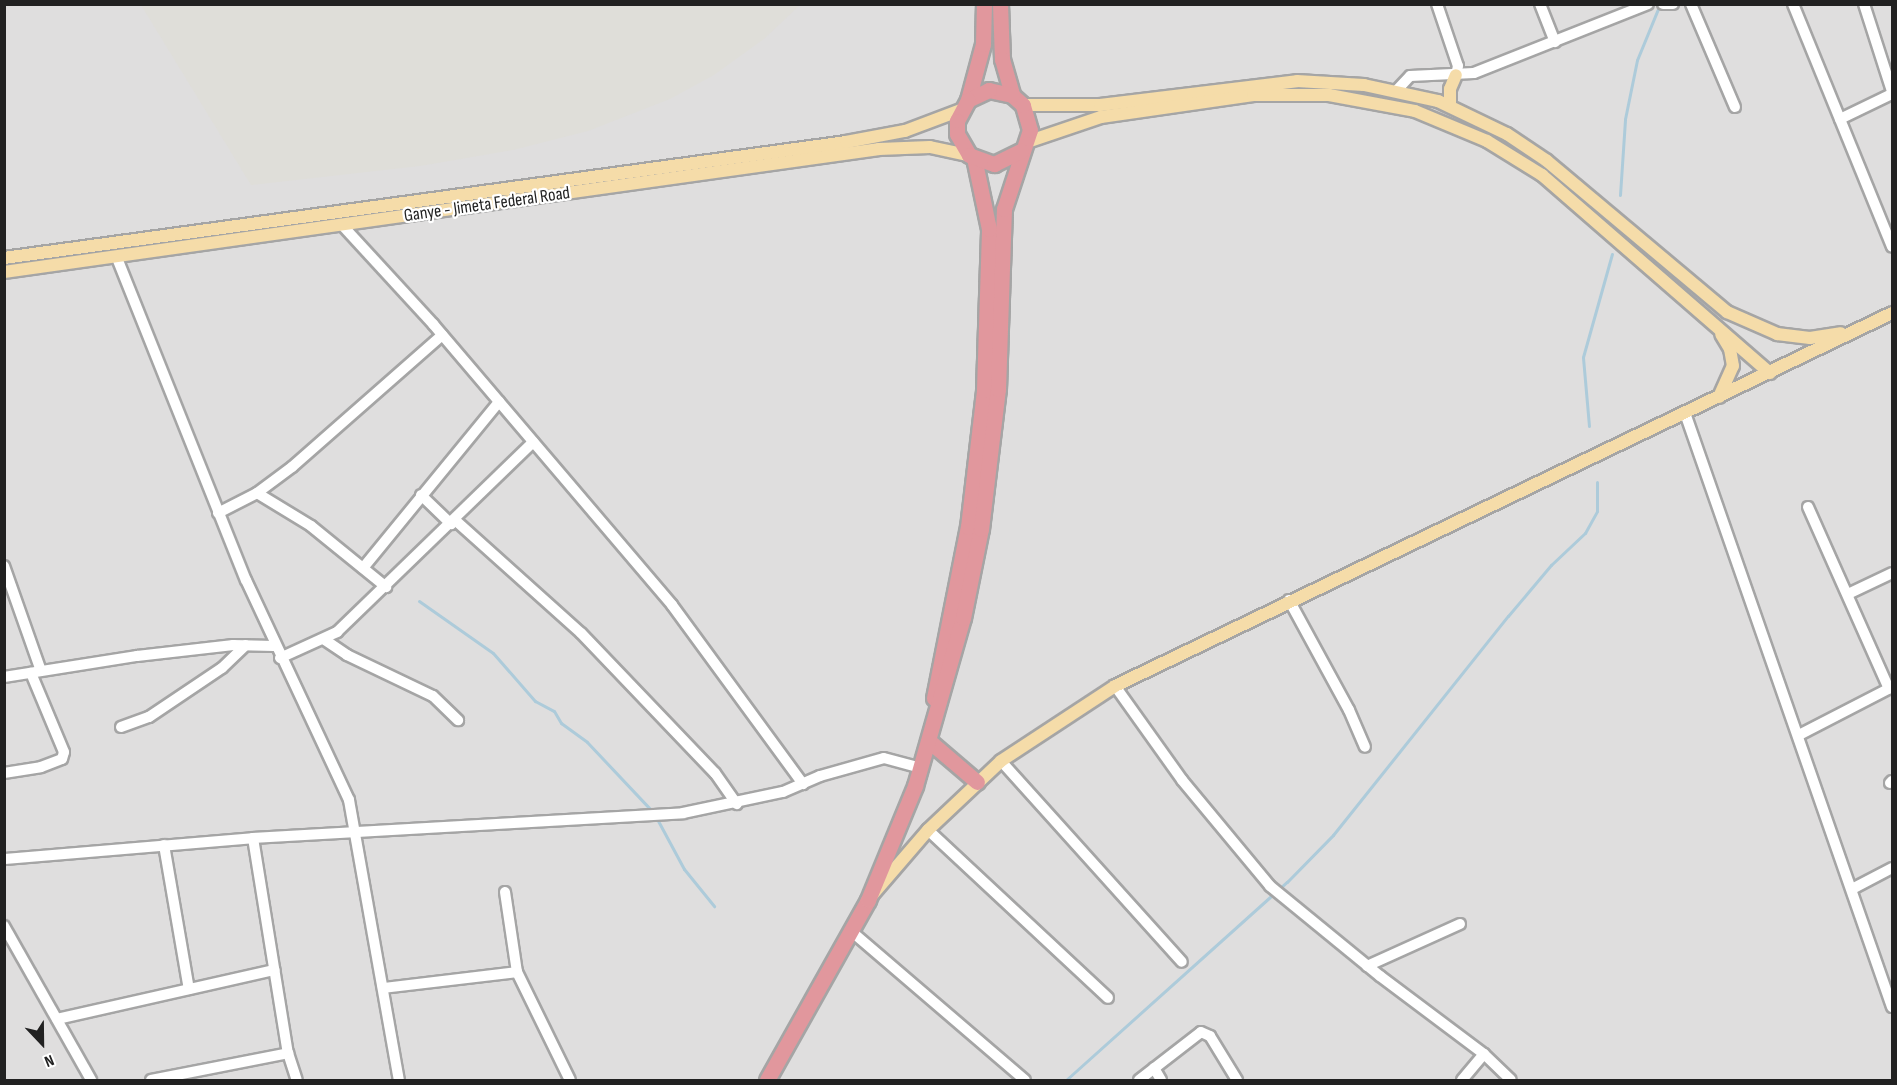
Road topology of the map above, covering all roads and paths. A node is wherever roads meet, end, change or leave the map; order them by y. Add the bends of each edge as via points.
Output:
1 (984, 4) edge
2 (1000, 4) edge
3 (1437, 4) edge
4 (1540, 4) edge
5 (1648, 4) edge
6 (1664, 4) edge
7 (1691, 4) edge
8 (1793, 4) edge
9 (1864, 4) edge
10 (1672, 5) edge
11 (1624, 9) edge
12 (1555, 42) junction
13 (1456, 75) junction
14 (1396, 90) junction
15 (1893, 93) edge
16 (1018, 100) junction
17 (1450, 104) junction
18 (964, 105) junction
19 (1735, 107) dead end
20 (1840, 119) junction
21 (1024, 147) junction
22 (971, 157) junction
23 (343, 226) junction
24 (1893, 247) edge
25 (4, 258) edge
26 (117, 258) junction
27 (4, 272) edge
28 (1893, 313) edge
29 (1714, 323) junction
30 (1854, 331) junction
31 (442, 335) junction
32 (1770, 373) junction
33 (1719, 397) junction
34 (499, 402) junction
35 (1685, 413) junction
36 (533, 442) junction
37 (257, 493) junction
38 (421, 495) junction
39 (1808, 507) dead end
40 (218, 513) junction
41 (453, 522) junction
42 (4, 566) edge
43 (363, 568) junction
44 (1893, 573) edge
45 (386, 587) junction
46 (1848, 594) junction
47 (1289, 600) junction
48 (325, 640) junction
49 (246, 645) junction
50 (274, 646) junction
51 (280, 658) junction
52 (36, 672) junction
53 (4, 678) edge
54 (1115, 686) junction
55 (1891, 688) edge
56 (458, 720) dead end
57 (934, 724) junction
58 (121, 727) dead end
59 (1799, 735) junction
60 (929, 741) junction
61 (1365, 747) dead end
62 (1001, 761) junction
63 (921, 768) junction
64 (4, 773) edge
65 (977, 782) junction
66 (803, 784) junction
67 (737, 804) junction
68 (928, 830) junction
69 (358, 831) junction
70 (253, 838) junction
71 (165, 845) junction
72 (4, 859) edge
73 (1893, 868) edge
74 (1852, 889) junction
75 (506, 892) dead end
76 (868, 900) junction
77 (1460, 924) dead end
78 (4, 926) edge
79 (851, 931) junction
80 (1182, 962) dead end
81 (1367, 966) junction
82 (274, 970) junction
83 (517, 972) junction
84 (382, 988) junction
85 (189, 989) junction
86 (1108, 998) dead end
87 (1893, 1007) edge
88 (57, 1019) junction
89 (288, 1053) junction
90 (1484, 1054) junction
91 (1154, 1068) junction
92 (190, 1076) edge
93 (565, 1078) edge
94 (91, 1080) edge
95 (151, 1080) edge
96 (297, 1080) edge
97 (399, 1080) edge
98 (766, 1080) edge
99 (1025, 1080) edge
100 (1138, 1080) edge
101 (1161, 1080) edge
102 (1237, 1080) edge
103 (1462, 1080) edge
104 (1511, 1080) edge

1 - 18 highway via 983,44
2 - 16 highway via 1002,59
3 - 13 street via 1458,66
4 - 12 street
5 - 11 street
6 - 10 street
7 - 19 street
8 - 20 street
9 - 15 street
11 - 12 street
12 - 13 street via 1474,73
13 - 14 street via 1410,76
13 - 17 main road via 1450,89
14 - 16 main road via 1297,81 1100,105
14 - 17 main road
15 - 20 street
16 - 18 highway via 989,90
16 - 21 highway via 1030,130
17 - 30 main road via 1508,134 1547,161 1736,317 1793,337
18 - 22 highway via 957,134
18 - 25 main road, Ganye - Jimeta Federal Road via 905,131 846,142
20 - 24 street
21 - 22 highway via 994,164
21 - 29 main road via 1101,117 1253,95 1329,95 1415,111 1487,141 1542,175
21 - 57 highway via 1004,209 998,389 981,529
22 - 23 main road, Ganye - Jimeta Federal Road via 930,147 879,149
22 - 57 highway via 989,229 984,390 968,528 934,686
23 - 26 main road, Ganye - Jimeta Federal Road
23 - 31 street
26 - 27 main road, Ganye - Jimeta Federal Road
26 - 40 street
28 - 30 main road
29 - 32 main road
29 - 33 main road via 1733,357 1732,375
30 - 32 main road
31 - 34 street
31 - 37 street
32 - 33 main road
33 - 35 main road
34 - 36 street
34 - 38 street
35 - 47 main road
35 - 59 street
36 - 41 street
36 - 66 street via 672,605
37 - 40 street
37 - 43 street via 311,526
38 - 41 street
38 - 43 street
39 - 46 street
40 - 50 street
41 - 45 street
41 - 67 street via 581,633 715,774
42 - 52 street
43 - 45 street
44 - 46 street
45 - 48 street
46 - 55 street
47 - 54 main road
47 - 61 street
48 - 51 street
48 - 56 street via 347,655 433,696
49 - 50 street
49 - 52 street
49 - 58 street via 222,668 148,717
50 - 51 street
51 - 69 street via 349,800
52 - 53 street
52 - 64 street via 64,752 62,759
54 - 62 main road
54 - 81 street via 1182,780 1270,886
55 - 59 street
57 - 60 highway
59 - 74 street
60 - 63 highway
60 - 65 highway
62 - 65 main road
62 - 80 street
63 - 66 street via 884,758
63 - 76 highway
65 - 68 main road
66 - 67 street
67 - 69 street via 683,813
68 - 76 main road
68 - 86 street
69 - 70 street
69 - 84 street
70 - 71 street
70 - 82 street
71 - 72 street
71 - 85 street
73 - 74 street
74 - 87 street
75 - 83 street
76 - 79 highway
77 - 81 street
78 - 88 street
79 - 98 highway
79 - 99 street
81 - 90 street
82 - 85 street
82 - 89 street
83 - 84 street
83 - 93 street
84 - 97 street
85 - 88 street
88 - 94 street
89 - 92 street
89 - 96 street
90 - 103 street
90 - 104 street
91 - 100 street
91 - 101 street
91 - 102 street via 1206,1032
92 - 95 street

